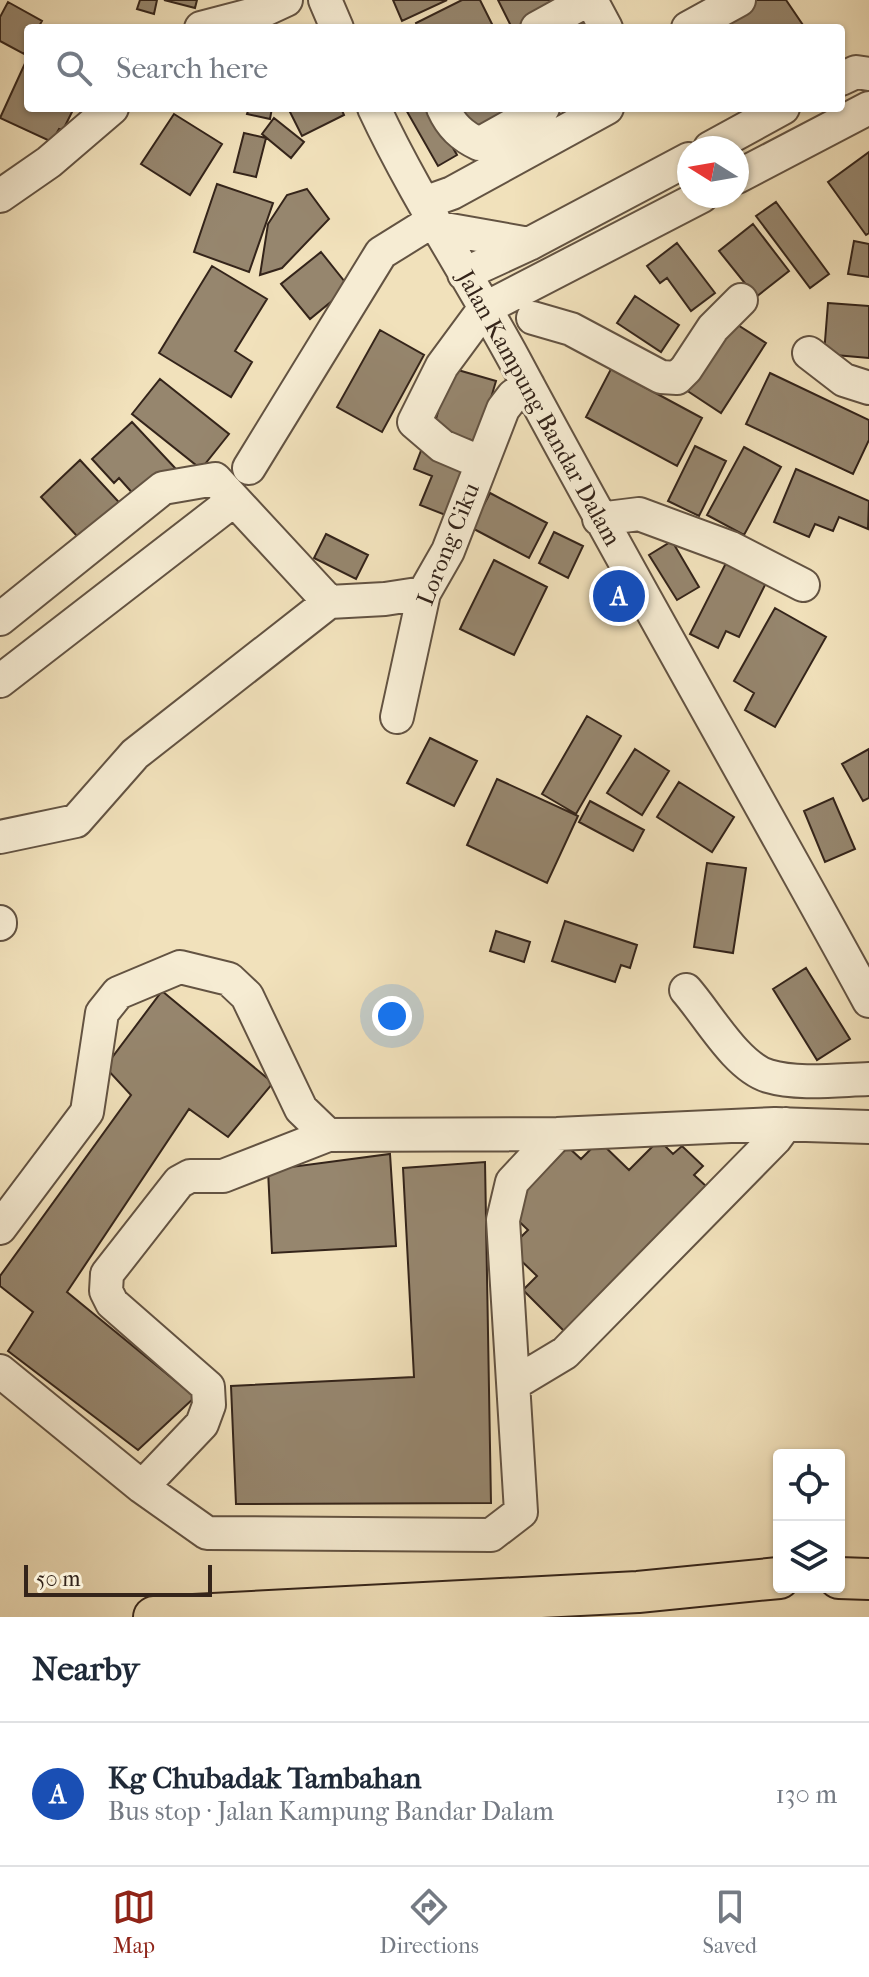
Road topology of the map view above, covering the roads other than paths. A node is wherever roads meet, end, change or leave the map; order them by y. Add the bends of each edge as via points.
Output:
1 (286, 0) edge
2 (325, 0) edge
3 (589, 0) edge
4 (739, 0) edge
5 (216, 24) edge
6 (335, 24) edge
7 (544, 24) edge
8 (604, 24) edge
9 (695, 24) edge
10 (869, 108) edge
11 (107, 112) edge
12 (376, 112) edge
13 (445, 112) edge
14 (536, 112) edge
15 (600, 112) edge
16 (776, 112) edge
17 (732, 136) edge
18 (677, 165) edge
19 (749, 171) edge
20 (0, 196) edge
21 (679, 208) edge
22 (432, 217) junction
23 (529, 244) junction
24 (464, 274) junction
25 (548, 277) junction
26 (741, 300) dead end
27 (484, 309) junction
28 (533, 318) junction
29 (809, 353) dead end
30 (522, 374) junction
31 (869, 388) edge
32 (482, 463) junction
33 (249, 468) dead end
34 (234, 500) junction
35 (599, 519) junction
36 (803, 585) dead end
37 (424, 593) junction
38 (329, 602) junction
39 (0, 619) edge
40 (0, 681) edge
41 (397, 717) dead end
42 (0, 837) edge
43 (860, 956) edge
44 (686, 990) dead end
45 (869, 1001) edge
46 (869, 1079) edge
47 (786, 1124) junction
48 (869, 1127) edge
49 (557, 1134) junction
50 (328, 1135) junction
51 (0, 1228) edge
52 (0, 1371) edge
53 (515, 1383) junction
54 (142, 1487) junction
55 (845, 1578) edge
56 (773, 1579) edge
57 (869, 1579) edge
58 (154, 1617) edge

1 - 5 street
2 - 6 street
3 - 7 street
3 - 8 street
4 - 9 street
10 - 19 street
11 - 20 street
12 - 22 street, Jalan Kampung Bandar Dalam
13 - 14 street via 464,137 479,144
15 - 22 street via 452,193
16 - 17 street
18 - 23 street
21 - 25 street
22 - 23 street
22 - 24 street, Jalan Kampung Bandar Dalam
22 - 33 street via 381,253
23 - 24 street
24 - 27 street, Jalan Kampung Bandar Dalam
25 - 27 street
25 - 28 street
26 - 28 street via 677,378 661,377 571,329
27 - 30 street, Jalan Kampung Bandar Dalam
27 - 32 street via 442,366 414,422 442,446
28 - 30 street
29 - 31 street via 844,380
30 - 32 street, Lorong Ciku
30 - 35 street, Jalan Kampung Bandar Dalam
32 - 37 street, Lorong Ciku via 448,551
34 - 38 street
34 - 39 street via 215,479 163,488
34 - 40 street
35 - 36 street via 639,514 731,548
35 - 43 street, Jalan Kampung Bandar Dalam
37 - 38 street
37 - 41 street, Lorong Ciku
38 - 42 street via 135,754 76,821
43 - 45 street, Jalan Kampung Bandar Dalam
44 - 46 street via 726,1042 765,1075 789,1080
47 - 48 street
47 - 49 street
47 - 53 street via 565,1353
49 - 50 street
49 - 53 street via 512,1182 503,1220
50 - 51 street via 301,1109 247,996 229,979 180,967 118,993 102,1013 87,1112
50 - 54 street via 223,1176 190,1176 179,1182 107,1274 112,1303 208,1387 202,1424
52 - 54 street
53 - 54 street via 521,1512 491,1535 207,1533
55 - 57 main road
56 - 58 main road via 638,1592

